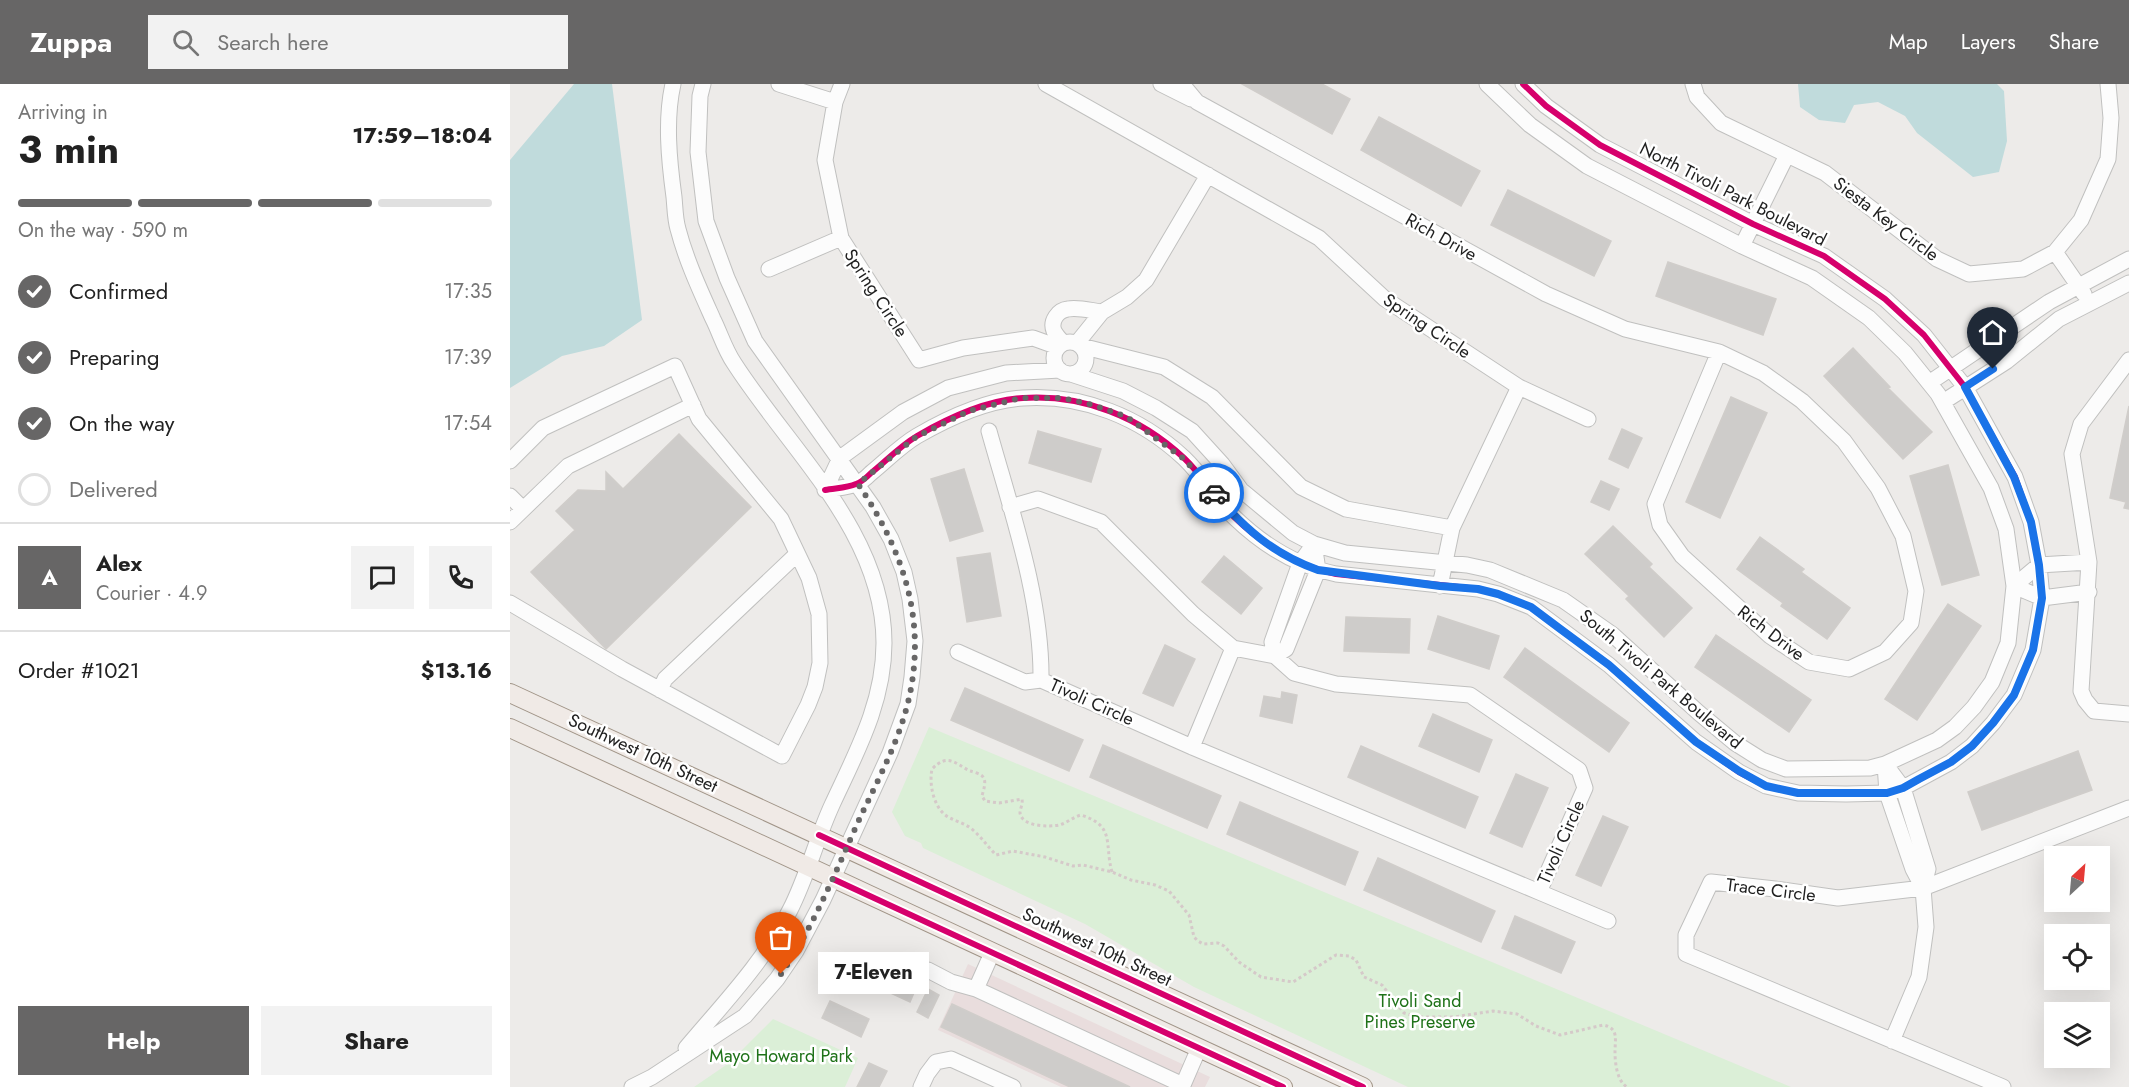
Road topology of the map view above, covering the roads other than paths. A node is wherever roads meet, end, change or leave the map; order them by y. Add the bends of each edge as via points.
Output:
1 (673, 84) edge
2 (703, 84) edge
3 (779, 84) edge
4 (842, 84) edge
5 (1046, 84) edge
6 (1161, 84) edge
7 (1182, 84) edge
8 (1487, 84) edge
9 (1523, 84) edge
10 (1693, 84) edge
11 (2108, 84) edge
12 (835, 102) junction
13 (1197, 102) junction
14 (1787, 155) junction
15 (1208, 175) junction
16 (1753, 224) junction
17 (841, 238) junction
18 (1742, 246) junction
19 (2055, 252) junction
20 (2129, 259) edge
21 (769, 269) dead end
22 (2129, 283) edge
23 (2079, 285) junction
24 (2089, 303) junction
25 (1102, 312) junction
26 (1070, 345) junction
27 (1719, 352) junction
28 (2129, 360) edge
29 (1949, 367) junction
30 (1066, 372) junction
31 (1929, 383) junction
32 (1519, 387) junction
33 (1965, 387) junction
34 (1062, 398) junction
35 (1943, 402) junction
36 (693, 405) junction
37 (1588, 419) dead end
38 (989, 431) dead end
39 (840, 458) junction
40 (510, 461) edge
41 (858, 484) junction
42 (825, 489) junction
43 (510, 496) edge
44 (1010, 507) junction
45 (523, 509) junction
46 (510, 522) edge
47 (1452, 528) junction
48 (1314, 544) junction
49 (797, 554) junction
50 (1445, 562) junction
51 (2089, 562) junction
52 (1300, 563) junction
53 (2039, 565) junction
54 (1318, 570) junction
55 (1440, 586) junction
56 (2014, 586) junction
57 (2089, 592) junction
58 (2042, 598) junction
59 (510, 603) edge
60 (1233, 648) junction
61 (958, 652) dead end
62 (1275, 656) junction
63 (1041, 680) junction
64 (660, 690) junction
65 (510, 693) edge
66 (2129, 714) edge
67 (510, 728) edge
68 (1192, 747) junction
69 (1885, 764) junction
70 (1903, 788) junction
71 (1887, 793) junction
72 (2129, 808) edge
73 (819, 834) junction
74 (847, 847) junction
75 (807, 867) junction
76 (833, 879) junction
77 (1923, 888) junction
78 (1539, 892) junction
79 (1608, 921) dead end
80 (992, 953) junction
81 (928, 970) dead end
82 (976, 988) junction
83 (1892, 1041) junction
84 (1199, 1048) junction
85 (675, 1062) junction
86 (632, 1087) edge
87 (921, 1087) edge
88 (1013, 1087) edge
89 (1283, 1087) edge
90 (1363, 1087) edge
91 (2003, 1087) edge

1 - 42 street via 668,153 677,228 732,361
2 - 39 street via 698,152 706,221 755,341
3 - 12 street
4 - 12 street, Spring Circle
5 - 15 street, Spring Circle
6 - 13 street
7 - 13 street, Rich Drive
8 - 18 street via 1530,125 1587,166
9 - 16 street, North Tivoli Park Boulevard via 1600,145
10 - 14 street, Siesta Key Circle via 1696,98 1721,123
11 - 19 street, Siesta Key Circle via 2108,159 2081,220
12 - 17 street, Spring Circle via 825,160
13 - 27 street, Rich Drive via 1545,294 1625,329
14 - 16 street
14 - 19 street, Siesta Key Circle via 1825,173 1937,259 1969,274 2023,269
15 - 25 street via 1146,280
15 - 32 street, Spring Circle via 1319,238 1385,299
16 - 18 street
16 - 29 street, North Tivoli Park Boulevard via 1824,256 1885,298 1924,335
17 - 21 street
17 - 26 street, Spring Circle via 919,360 963,348 1033,338
18 - 31 street via 1812,278 1869,318
19 - 23 street
20 - 23 street
22 - 24 street
23 - 24 street
23 - 29 street
24 - 33 street via 2059,319 2007,361
25 - 26 street
25 - 26 street via 1060,311 1054,330
26 - 30 street via 1053,357 1054,363
26 - 30 street via 1086,355 1084,366 1077,373
26 - 47 street, Spring Circle via 1164,367 1212,397 1301,487 1346,509
27 - 27 street, Rich Drive via 1763,373 1802,401 1844,441 1878,488 1904,536 1916,591 1911,623 1886,652 1849,669 1809,662 1770,636 1726,598 1682,556 1660,525 1655,504
28 - 51 street via 2081,424 2072,454
29 - 31 street
29 - 33 street, North Tivoli Park Boulevard
30 - 34 street
30 - 39 street, South Tivoli Park Boulevard via 1005,373 948,388 903,412
30 - 48 street, South Tivoli Park Boulevard via 1124,391 1192,431 1241,490 1293,533
31 - 35 street
32 - 37 street, Spring Circle
32 - 47 street
33 - 35 street
33 - 53 street, North Tivoli Park Boulevard via 2014,477 2031,522
34 - 41 street, South Tivoli Park Boulevard via 1021,398 969,411 916,437
34 - 52 street, South Tivoli Park Boulevard via 1127,417 1156,437 1184,459 1234,516 1267,545
35 - 56 street via 1991,488 2006,529
36 - 40 street via 675,366 543,428
36 - 45 street via 568,466
36 - 49 street via 699,419 781,519
38 - 44 street, Tivoli Circle
39 - 41 street
39 - 42 street, South Tivoli Park Boulevard
41 - 42 street
41 - 74 street via 891,539 904,572 915,640 908,704 900,729
42 - 73 street via 869,564 882,616 884,643 874,708
43 - 45 street
44 - 60 street, Tivoli Circle via 1038,499 1101,522 1192,614
44 - 63 street, Tivoli Circle via 1041,648
45 - 46 street
47 - 50 street
48 - 50 street, South Tivoli Park Boulevard via 1345,553
48 - 52 street
48 - 54 street
49 - 64 street via 665,680
49 - 64 street via 809,578 819,614 820,663 808,705 782,756
50 - 55 street
50 - 69 street, South Tivoli Park Boulevard via 1490,570 1563,600 1613,635 1699,714 1762,760 1786,769 1870,768
51 - 53 street
51 - 57 street
52 - 54 street, South Tivoli Park Boulevard
52 - 62 street via 1272,642
53 - 56 street
53 - 58 street, North Tivoli Park Boulevard
54 - 55 street, South Tivoli Park Boulevard
54 - 62 street via 1286,650
55 - 71 street, South Tivoli Park Boulevard via 1478,589 1531,607 1609,665 1696,742 1766,786 1798,793
56 - 58 street
56 - 69 street via 2008,643 1992,682 1974,707 1937,740
57 - 58 street
57 - 66 street via 2082,691 2094,711
58 - 70 street, North Tivoli Park Boulevard via 2033,650 2014,695 1972,746
59 - 64 street
60 - 62 street, Tivoli Circle
60 - 68 street
61 - 63 street via 1025,682
62 - 78 street, Tivoli Circle via 1294,673 1335,684 1470,695 1579,770 1585,788
63 - 68 street, Tivoli Circle
65 - 73 main road, Southwest 10th Street
67 - 75 main road, Southwest 10th Street
68 - 78 street, Tivoli Circle
69 - 70 street
69 - 71 street
70 - 71 street, South Tivoli Park Boulevard
70 - 77 street via 1928,869
71 - 77 street
72 - 77 street, Trace Circle
73 - 74 main road, Southwest 10th Street
73 - 75 street
74 - 76 street
74 - 90 main road, Southwest 10th Street
75 - 76 main road, Southwest 10th Street
75 - 85 street via 789,911 768,946
76 - 80 main road, Southwest 10th Street
76 - 85 street via 796,951 764,995 745,1016
77 - 83 street via 1926,927 1919,977
77 - 83 street, Trace Circle via 1838,898 1711,882 1686,936 1686,954
78 - 79 street
80 - 82 street
80 - 84 main road, Southwest 10th Street
81 - 82 street via 951,982
82 - 84 street via 1183,1085
83 - 91 street, Trace Circle
84 - 89 main road, Southwest 10th Street
85 - 86 street
87 - 88 street via 936,1062 951,1059

